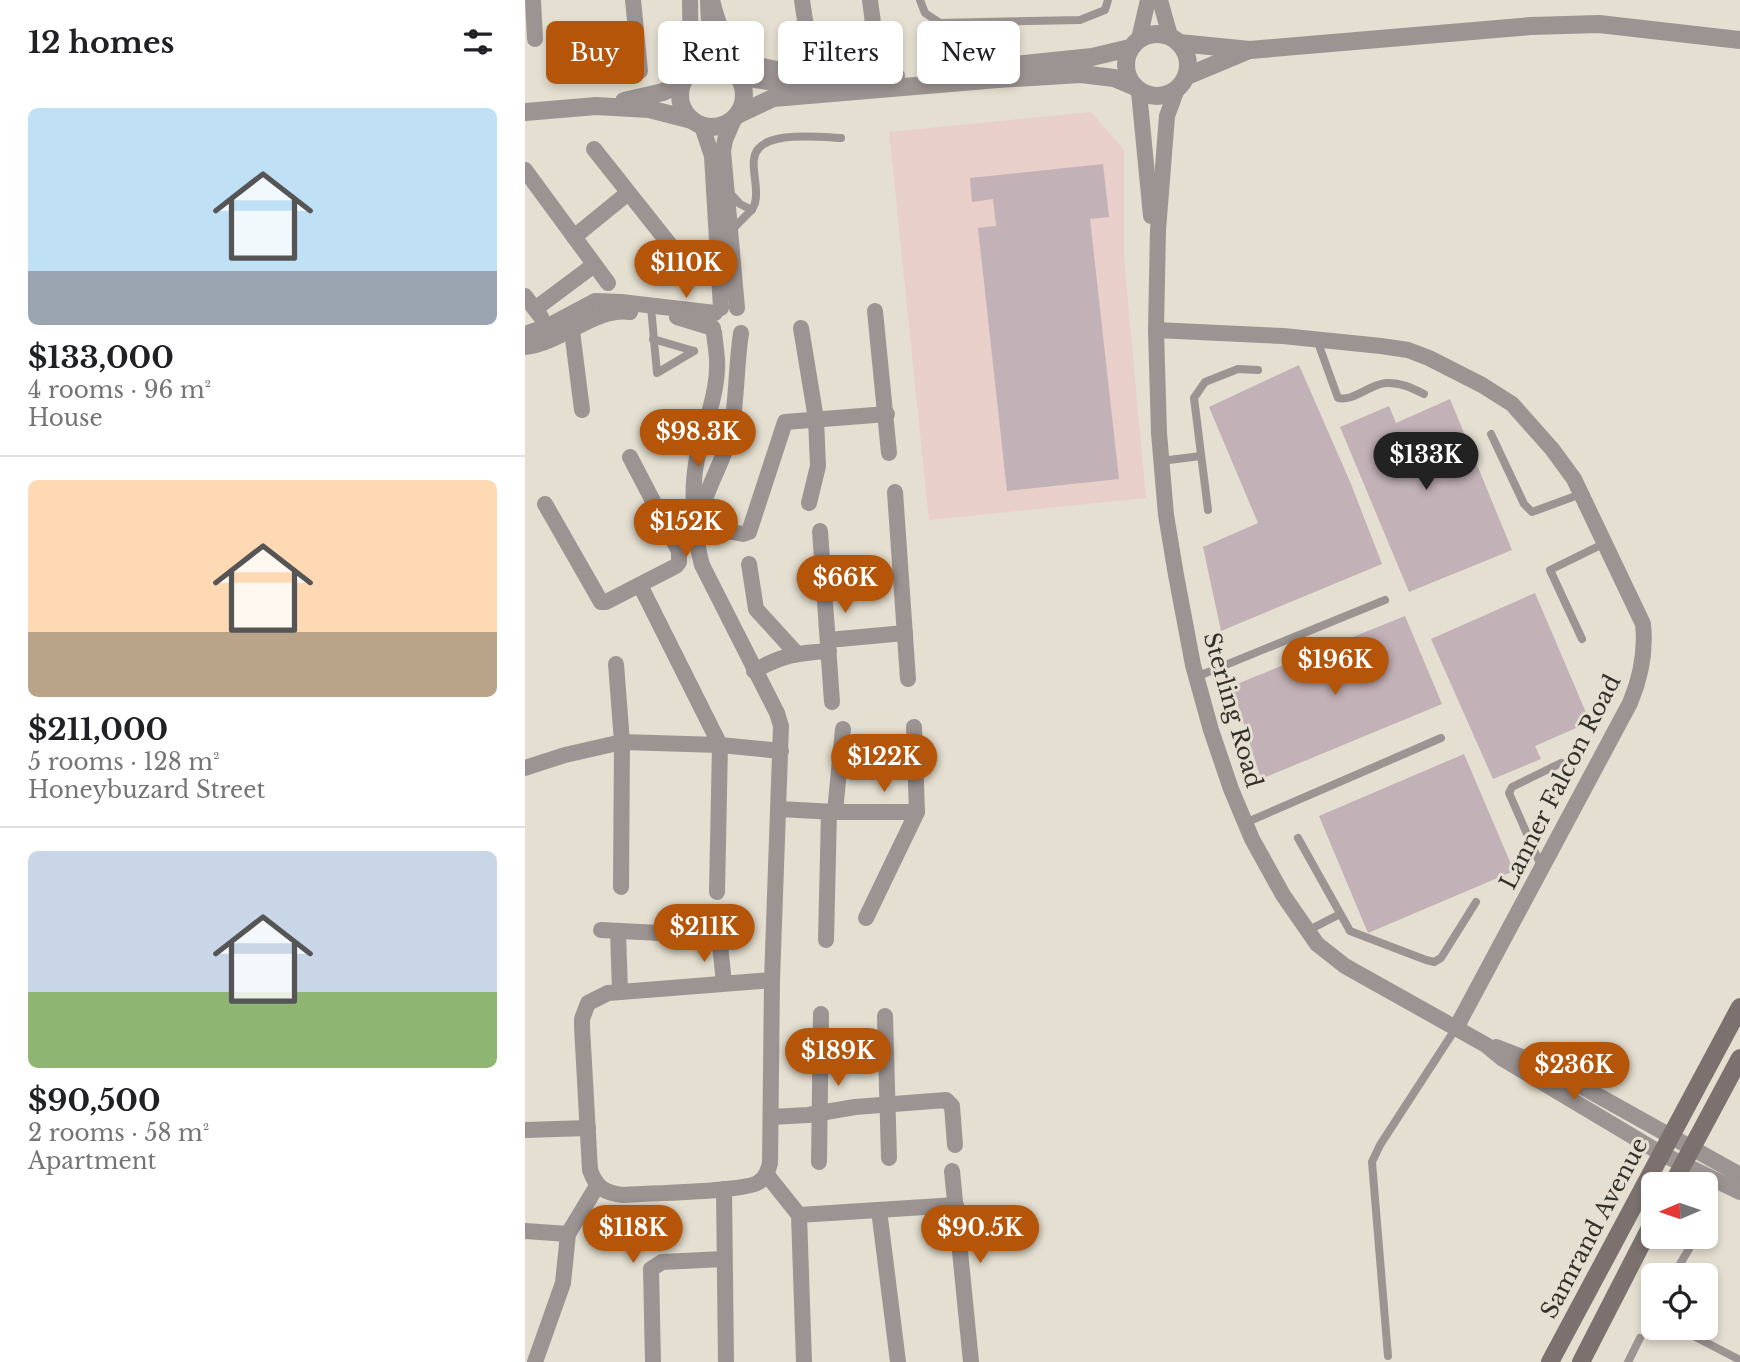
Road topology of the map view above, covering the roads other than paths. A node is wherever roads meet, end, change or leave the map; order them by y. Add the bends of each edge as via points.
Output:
1 (533, 0) edge
2 (633, 0) edge
3 (690, 0) edge
4 (710, 0) edge
5 (802, 0) edge
6 (870, 0) edge
7 (920, 0) edge
8 (1108, 0) edge
9 (1149, 0) edge
10 (1160, 0) edge
11 (635, 21) edge
12 (689, 21) edge
13 (709, 21) edge
14 (535, 39) dead end
15 (1175, 39) junction
16 (1740, 40) edge
17 (1135, 44) junction
18 (1250, 50) junction
19 (778, 69) edge
20 (903, 75) edge
21 (1182, 82) junction
22 (673, 84) edge
23 (685, 84) edge
24 (739, 84) edge
25 (1136, 89) junction
26 (596, 106) junction
27 (525, 112) edge
28 (735, 117) junction
29 (697, 123) junction
30 (841, 138) dead end
31 (594, 149) dead end
32 (525, 170) edge
33 (725, 184) junction
34 (628, 193) junction
35 (752, 210) junction
36 (573, 237) junction
37 (729, 238) junction
38 (594, 265) junction
39 (1156, 271) junction
40 (684, 281) dead end
41 (608, 283) dead end
42 (530, 302) edge
43 (651, 311) junction
44 (875, 311) dead end
45 (720, 318) junction
46 (569, 324) junction
47 (801, 328) dead end
48 (1156, 330) junction
49 (552, 333) junction
50 (741, 333) junction
51 (525, 334) edge
52 (653, 339) junction
53 (1317, 339) junction
54 (525, 347) edge
55 (1258, 370) dead end
56 (1425, 394) dead end
57 (582, 410) dead end
58 (887, 414) junction
59 (817, 419) junction
60 (1491, 434) dead end
61 (889, 453) dead end
62 (1201, 456) junction
63 (631, 457) dead end
64 (1161, 461) junction
65 (895, 492) dead end
66 (1581, 494) junction
67 (809, 503) dead end
68 (545, 504) dead end
69 (1208, 510) dead end
70 (700, 526) junction
71 (820, 531) dead end
72 (1605, 543) junction
73 (749, 564) dead end
74 (640, 585) junction
75 (718, 595) junction
76 (1385, 600) dead end
77 (905, 633) junction
78 (1582, 639) dead end
79 (829, 646) junction
80 (796, 653) junction
81 (616, 664) dead end
82 (754, 671) junction
83 (1196, 677) junction
84 (908, 679) dead end
85 (832, 702) dead end
86 (914, 727) dead end
87 (843, 729) dead end
88 (1441, 738) dead end
89 (622, 741) junction
90 (720, 745) junction
91 (781, 751) junction
92 (1561, 763) dead end
93 (525, 768) edge
94 (779, 809) junction
95 (832, 812) junction
96 (917, 813) junction
97 (1245, 823) junction
98 (1298, 838) dead end
99 (1542, 868) junction
100 (621, 887) dead end
101 (717, 892) dead end
102 (1476, 902) dead end
103 (1340, 914) junction
104 (866, 918) dead end
105 (1307, 931) junction
106 (827, 940) dead end
107 (772, 979) junction
108 (724, 984) junction
109 (620, 992) junction
110 (1740, 1007) edge
111 (821, 1014) dead end
112 (885, 1016) dead end
113 (1457, 1028) junction
114 (1486, 1045) junction
115 (1740, 1058) edge
116 (887, 1105) junction
117 (819, 1114) junction
118 (771, 1117) junction
119 (588, 1128) junction
120 (525, 1130) edge
121 (1672, 1135) junction
122 (955, 1145) dead end
123 (1691, 1147) junction
124 (1662, 1154) junction
125 (889, 1158) dead end
126 (819, 1162) dead end
127 (1683, 1164) junction
128 (952, 1171) dead end
129 (1679, 1172) edge
130 (767, 1175) junction
131 (1740, 1175) edge
132 (597, 1186) junction
133 (724, 1189) junction
134 (1740, 1192) edge
135 (956, 1205) junction
136 (879, 1210) junction
137 (799, 1215) junction
138 (525, 1231) edge
139 (568, 1234) junction
140 (1641, 1245) edge
141 (723, 1259) junction
142 (1640, 1338) dead end
143 (1701, 1340) edge
144 (1388, 1356) dead end
145 (1740, 1360) edge
146 (535, 1362) edge
147 (653, 1362) edge
148 (726, 1362) edge
149 (804, 1362) edge
150 (898, 1362) edge
151 (971, 1362) edge
152 (1550, 1362) edge
153 (1581, 1362) edge
154 (1628, 1362) edge

1 - 14 street
2 - 11 street
3 - 12 street
4 - 13 street
4 - 19 street via 723,39 743,59
5 - 6 street via 809,47 816,52 871,45
7 - 8 lane via 925,13 940,23 1080,20 1105,10
9 - 17 street
10 - 15 street
15 - 17 street via 1154,34
15 - 18 street
15 - 21 street via 1188,61
16 - 18 street via 1585,24
17 - 20 street via 1092,57
17 - 25 street via 1127,55 1126,72
18 - 21 street
21 - 25 street via 1159,97
21 - 39 street, Sterling Road via 1167,116
22 - 26 street via 650,96
23 - 29 street via 681,103
24 - 28 street via 743,103
25 - 28 street via 1114,78 1081,74 999,79 773,98
25 - 39 street, Sterling Road
26 - 27 street
26 - 29 street via 649,109
28 - 29 street via 713,127
28 - 33 street via 725,140
29 - 45 street via 712,156
30 - 35 lane via 802,136 760,145 754,157 757,196
31 - 34 street
32 - 36 street
33 - 35 lane via 736,201
33 - 37 street
34 - 36 street
34 - 40 street via 678,255
35 - 37 lane via 739,220
36 - 38 street
37 - 45 street
38 - 41 street
38 - 42 street
39 - 48 street, Sterling Road
42 - 49 street
43 - 45 street via 682,318
43 - 46 street via 614,312
43 - 52 lane
44 - 58 street
45 - 50 street via 718,336 727,339
45 - 50 street via 741,312 745,323
45 - 75 street via 717,376 695,466 694,526 702,565
46 - 49 street
46 - 57 street
47 - 59 street
48 - 53 street, Lanner Falcon Road
48 - 64 street, Sterling Road
49 - 51 street
49 - 54 street
50 - 70 street via 730,433 705,497
52 - 52 lane via 657,373 694,351 674,345
53 - 56 lane via 1338,398 1381,383 1401,384
53 - 66 street, Lanner Falcon Road via 1408,351 1482,385 1513,404 1552,449
55 - 62 lane via 1238,369 1205,382 1194,398
58 - 59 street
58 - 61 street
59 - 67 street via 818,457
59 - 70 street via 783,424 749,532
60 - 66 lane via 1532,512
62 - 64 lane
62 - 69 lane
63 - 74 street via 680,556 676,566
64 - 83 street, Sterling Road via 1166,515
65 - 77 street
66 - 72 street, Lanner Falcon Road
68 - 74 street via 598,599 607,602
70 - 75 street
71 - 79 street
72 - 78 lane via 1550,570
72 - 99 street, Lanner Falcon Road via 1643,624 1643,662 1630,703
73 - 80 street via 754,604
74 - 90 street
75 - 82 street
76 - 83 lane
77 - 79 street
77 - 84 street
79 - 80 street
79 - 85 street
80 - 82 street
81 - 89 street
82 - 91 street via 777,713
83 - 97 street, Sterling Road via 1210,730
86 - 96 street
87 - 95 street
88 - 97 lane
89 - 90 street
89 - 93 street
89 - 100 street
90 - 91 street
90 - 101 street
91 - 94 street
92 - 99 lane via 1509,790
94 - 95 street
94 - 107 street
95 - 96 street
95 - 106 street
96 - 104 street
97 - 105 street, Sterling Road
98 - 103 lane
99 - 113 street, Lanner Falcon Road
102 - 103 lane via 1434,961 1355,934
103 - 105 lane
105 - 113 street, Sterling Road via 1345,966
107 - 108 street
107 - 118 street
108 - 109 street
108 - 109 street via 719,936 609,930
109 - 119 street via 588,1003 582,1019
110 - 121 main road, Samrand Avenue
111 - 117 street
112 - 116 street
113 - 114 street, Sterling Road
113 - 144 lane via 1372,1162
114 - 121 street, Sterling Road via 1545,1066
114 - 124 street, Sterling Road
115 - 123 main road
116 - 117 street
116 - 122 street via 948,1101
116 - 125 street
117 - 118 street
117 - 126 street
118 - 130 street
119 - 120 street
119 - 132 street via 590,1170
121 - 123 street, Sterling Road
121 - 124 main road, Samrand Avenue
123 - 127 main road
123 - 131 street, Sterling Road
124 - 127 street, Sterling Road
124 - 152 main road, Samrand Avenue
127 - 129 main road
127 - 134 street, Sterling Road
128 - 135 street
130 - 133 street via 751,1186
130 - 137 street
132 - 133 street via 622,1195
132 - 139 street
133 - 141 street
135 - 136 street
135 - 151 street
136 - 137 street
136 - 150 street
137 - 149 street
138 - 139 street
139 - 146 street via 563,1283
140 - 153 main road
141 - 147 street via 662,1262 651,1269
141 - 148 street
142 - 154 lane
143 - 145 lane

